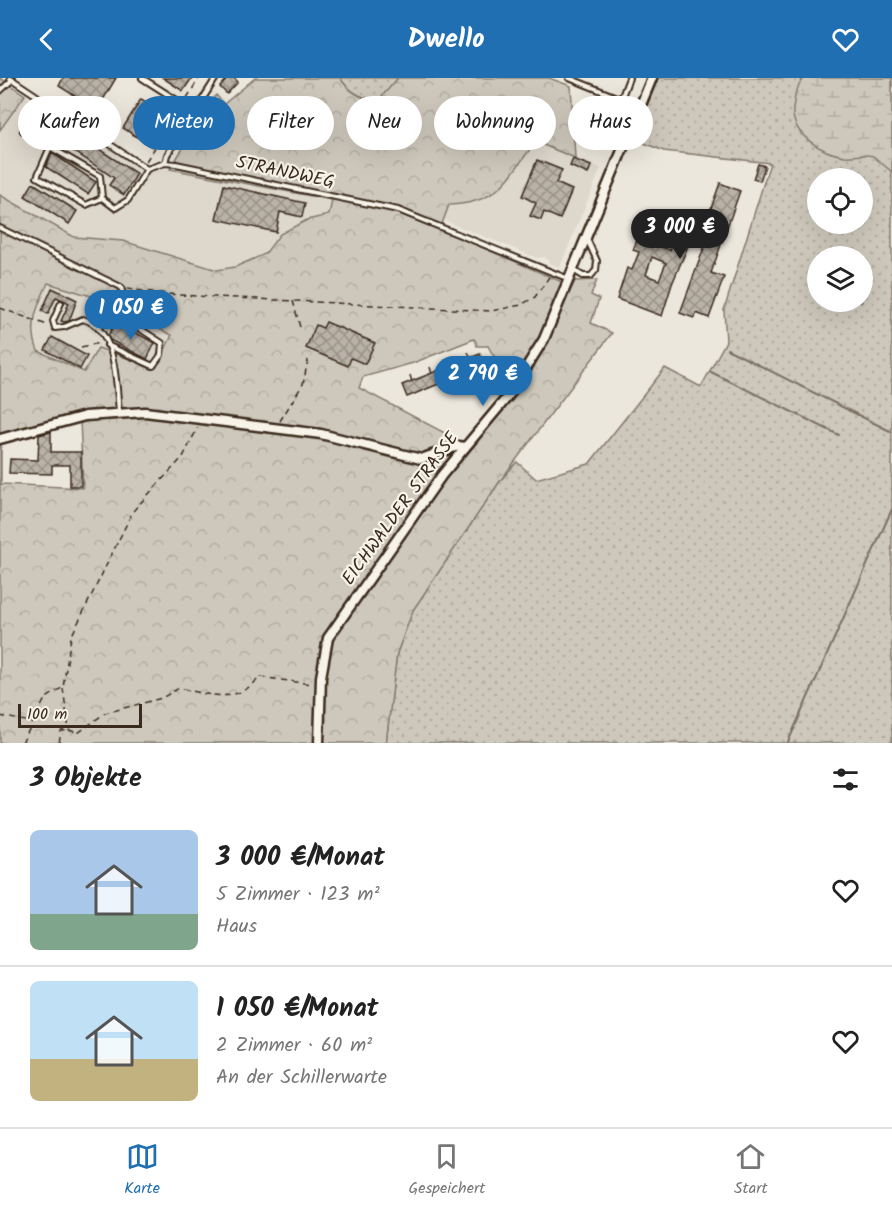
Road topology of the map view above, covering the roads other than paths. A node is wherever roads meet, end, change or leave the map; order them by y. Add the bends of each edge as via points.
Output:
1 (142, 78) edge
2 (215, 78) edge
3 (569, 78) edge
4 (629, 78) edge
5 (652, 78) edge
6 (12, 79) edge
7 (0, 91) edge
8 (35, 96) edge
9 (170, 96) edge
10 (204, 96) edge
11 (614, 96) edge
12 (622, 96) edge
13 (645, 96) edge
14 (49, 150) edge
15 (55, 150) edge
16 (118, 150) edge
17 (170, 150) edge
18 (622, 150) edge
19 (165, 163) junction
20 (145, 167) junction
21 (102, 198) junction
22 (0, 228) edge
23 (586, 238) junction
24 (573, 269) junction
25 (570, 280) junction
26 (61, 303) dead end
27 (119, 315) junction
28 (99, 327) junction
29 (107, 343) junction
30 (119, 411) junction
31 (0, 439) edge
32 (465, 447) junction
33 (320, 743) edge

1 - 9 lane
2 - 10 lane
3 - 11 lane
4 - 12 lane
5 - 13 street, EICHWALDER STRASSE
6 - 7 lane
6 - 8 lane
14 - 21 lane via 37,177 86,205
15 - 21 lane via 100,176
16 - 20 lane
17 - 19 lane
18 - 23 street, EICHWALDER STRASSE
19 - 20 lane, STRANDWEG
19 - 25 lane, STRANDWEG via 398,210
20 - 21 lane via 123,205 115,208
22 - 27 lane via 121,287 125,302
23 - 24 street, EICHWALDER STRASSE
23 - 24 lane via 597,261 596,270 591,276 583,276
24 - 25 street, EICHWALDER STRASSE
25 - 32 street, EICHWALDER STRASSE via 551,327 520,379
26 - 28 lane via 53,321 55,328 83,319
27 - 28 lane
27 - 29 lane via 162,343 160,355 153,366
28 - 29 lane
29 - 30 lane via 115,370
30 - 31 street
30 - 32 street via 321,434 421,459
32 - 33 street, EICHWALDER STRASSE via 328,638 320,685

